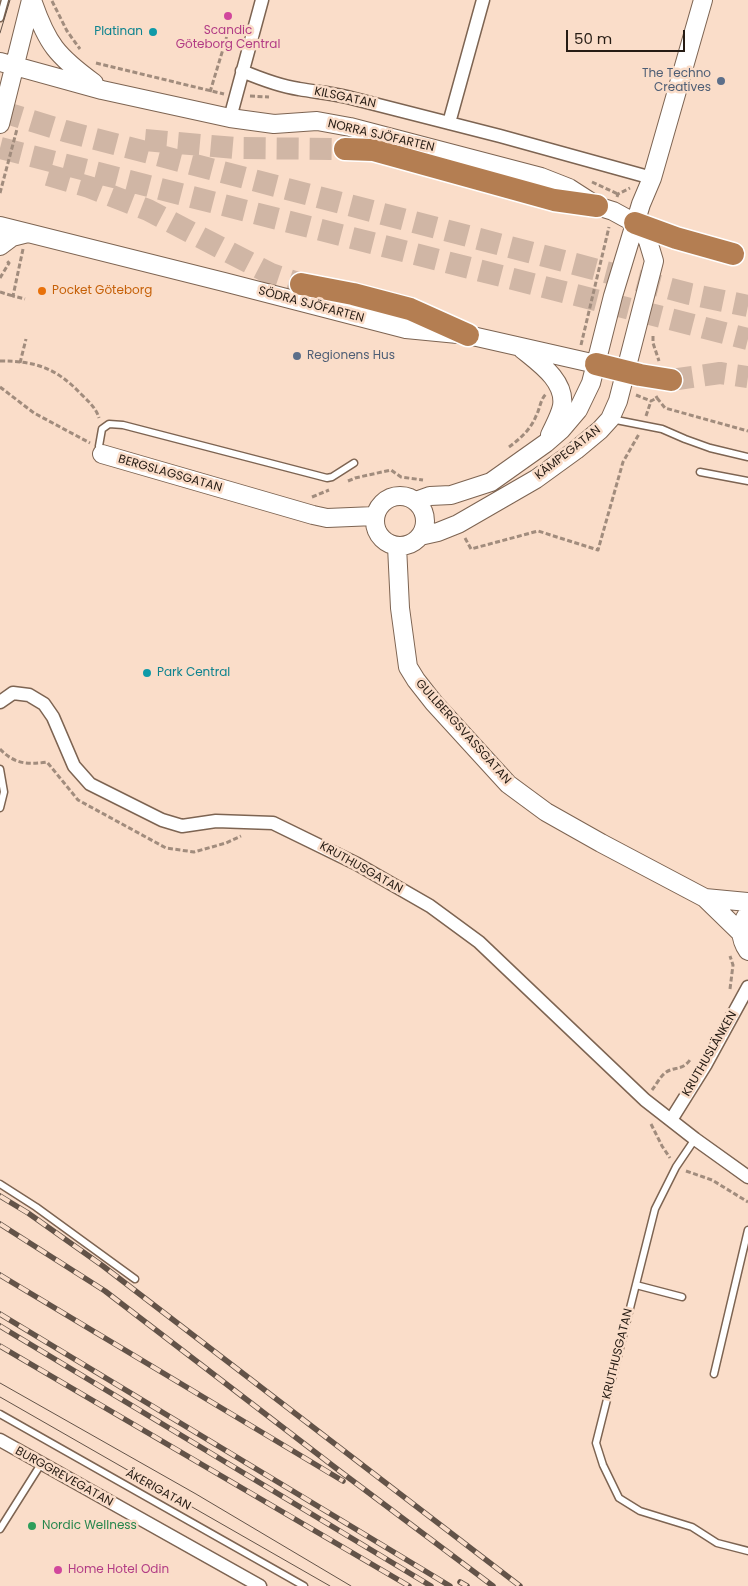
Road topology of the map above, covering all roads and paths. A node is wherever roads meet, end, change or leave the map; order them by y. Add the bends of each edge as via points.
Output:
1 (5, 0) edge
2 (32, 0) edge
3 (51, 0) edge
4 (262, 0) edge
5 (483, 0) edge
6 (703, 0) edge
7 (0, 18) edge
8 (67, 31) junction
9 (227, 36) dead end
10 (50, 43) junction
11 (85, 55) dead end
12 (90, 59) dead end
13 (7, 64) edge
14 (242, 71) junction
15 (269, 82) junction
16 (102, 90) junction
17 (210, 92) junction
18 (237, 95) junction
19 (230, 118) junction
20 (449, 122) junction
21 (0, 124) edge
22 (17, 127) dead end
23 (345, 149) tunnel mouth
24 (644, 176) junction
25 (0, 193) edge
26 (605, 208) junction
27 (636, 223) junction
28 (0, 226) edge
29 (26, 241) junction
30 (0, 246) edge
31 (733, 254) dead end
32 (9, 263) dead end
33 (0, 278) edge
34 (301, 284) tunnel mouth
35 (0, 292) edge
36 (13, 296) junction
37 (25, 299) dead end
38 (468, 335) junction
39 (26, 339) dead end
40 (520, 348) junction
41 (0, 361) edge
42 (587, 362) junction
43 (20, 363) junction
44 (625, 371) junction
45 (671, 380) tunnel mouth
46 (559, 385) junction
47 (657, 398) dead end
48 (651, 400) dead end
49 (610, 419) junction
50 (643, 425) junction
51 (102, 429) junction
52 (748, 431) edge
53 (546, 443) junction
54 (506, 449) dead end
55 (102, 454) joint
56 (748, 457) edge
57 (354, 463) dead end
58 (700, 472) dead end
59 (426, 481) dead end
60 (748, 482) edge
61 (342, 484) dead end
62 (416, 501) junction
63 (375, 516) junction
64 (458, 524) junction
65 (420, 536) junction
66 (397, 546) junction
67 (0, 701) edge
68 (0, 749) edge
69 (0, 769) edge
70 (0, 808) edge
71 (248, 832) dead end
72 (705, 898) junction
73 (748, 902) edge
74 (748, 913) edge
75 (741, 933) junction
76 (748, 951) edge
77 (729, 953) dead end
78 (748, 987) edge
79 (729, 994) dead end
80 (691, 1059) dead end
81 (645, 1100) junction
82 (671, 1120) junction
83 (695, 1140) junction
84 (748, 1178) edge
85 (0, 1184) edge
86 (748, 1230) edge
87 (135, 1279) dead end
88 (636, 1285) junction
89 (682, 1297) dead end
90 (714, 1374) dead end
91 (0, 1414) edge
92 (0, 1440) edge
93 (42, 1464) junction
94 (0, 1529) edge
95 (748, 1552) edge
96 (260, 1586) edge
97 (304, 1586) edge

1 - 7 lane
2 - 10 street
2 - 13 street
3 - 8 path
4 - 14 street
5 - 20 street
6 - 24 street, KÄMPEGATAN
8 - 10 path
8 - 11 path
9 - 17 path
10 - 16 street via 71,67
12 - 17 path
13 - 16 street, NORRA SJÖFARTEN
13 - 21 street
14 - 15 street, KILSGATAN
14 - 18 street
15 - 18 path via 265,97
15 - 20 street, KILSGATAN via 347,96
16 - 19 street, NORRA SJÖFARTEN
17 - 18 path
18 - 19 street
19 - 26 street, NORRA SJÖFARTEN via 274,124 316,121 381,134 542,177
20 - 24 street, KILSGATAN
22 - 25 path
23 - 26 highway via 374,150 554,200
24 - 26 path via 618,194
24 - 27 street, KÄMPEGATAN
26 - 27 street, NORRA SJÖFARTEN
26 - 42 path
27 - 31 highway
27 - 42 street, KÄMPEGATAN via 613,296
27 - 44 street, KÄMPEGATAN via 648,241 654,261
28 - 29 street, SÖDRA SJÖFARTEN
29 - 30 street via 12,237
29 - 36 path
29 - 38 street, SÖDRA SJÖFARTEN via 406,329
32 - 33 path
34 - 38 highway via 410,309
35 - 36 path
36 - 37 path
38 - 40 street, SÖDRA SJÖFARTEN
39 - 43 path
40 - 42 street, SÖDRA SJÖFARTEN
40 - 46 street
41 - 43 path
42 - 44 highway
42 - 53 street, KÄMPEGATAN via 591,383 578,410
43 - 51 path via 43,366 62,376 96,409
44 - 45 highway
44 - 49 street, KÄMPEGATAN
46 - 53 street, KÄMPEGATAN via 562,407
46 - 54 path via 543,398 530,428
47 - 52 path via 665,408
48 - 50 path
49 - 50 lane
49 - 64 street, KÄMPEGATAN via 576,450 536,479
50 - 56 lane
50 - 64 path via 623,462 598,550 538,531 471,549
51 - 55 lane, BERGSLAGSGATAN via 99,446
51 - 57 lane via 109,424 124,425 327,478
53 - 62 street, KÄMPEGATAN via 491,482 451,495 430,496
55 - 63 street, BERGSLAGSGATAN via 313,515 333,518
58 - 60 lane
59 - 61 path via 401,477 391,470
62 - 63 street via 406,496 389,498
62 - 65 street via 425,516
63 - 66 street via 380,536
64 - 65 street, KÄMPEGATAN
65 - 66 street via 407,545
66 - 72 street, GULLBERGSVASSGATAN via 400,608 408,667 434,703 508,784 546,812
67 - 81 street, KRUTHUSGATAN via 13,694 29,695 44,704 74,766 90,784 162,820 182,826 216,821 273,822 357,864 430,906 479,942
68 - 71 path via 8,758 30,764 47,762 78,800 166,848 194,852 226,843
69 - 70 lane via 4,792
72 - 73 street, GULLBERGSVASSGATAN
72 - 75 street, GULLBERGSVASSGATAN
74 - 75 street
75 - 76 street, GULLBERGSVASSGATAN
77 - 79 path via 733,965
78 - 82 street, KRUTHUSLÄNKEN
80 - 81 path via 686,1065 666,1072
81 - 82 street, KRUTHUSGATAN
82 - 83 street, KRUTHUSGATAN
83 - 84 street, KRUTHUSGATAN
83 - 88 lane, KRUTHUSGATAN via 676,1167 655,1209
85 - 87 lane
86 - 90 lane
88 - 89 lane
88 - 95 lane, KRUTHUSGATAN via 596,1443 603,1465 619,1498 640,1511 692,1527 717,1543
91 - 97 lane, ÅKERIGATAN
92 - 93 street, BURGGREVEGATAN
93 - 94 lane
93 - 96 street, BURGGREVEGATAN

